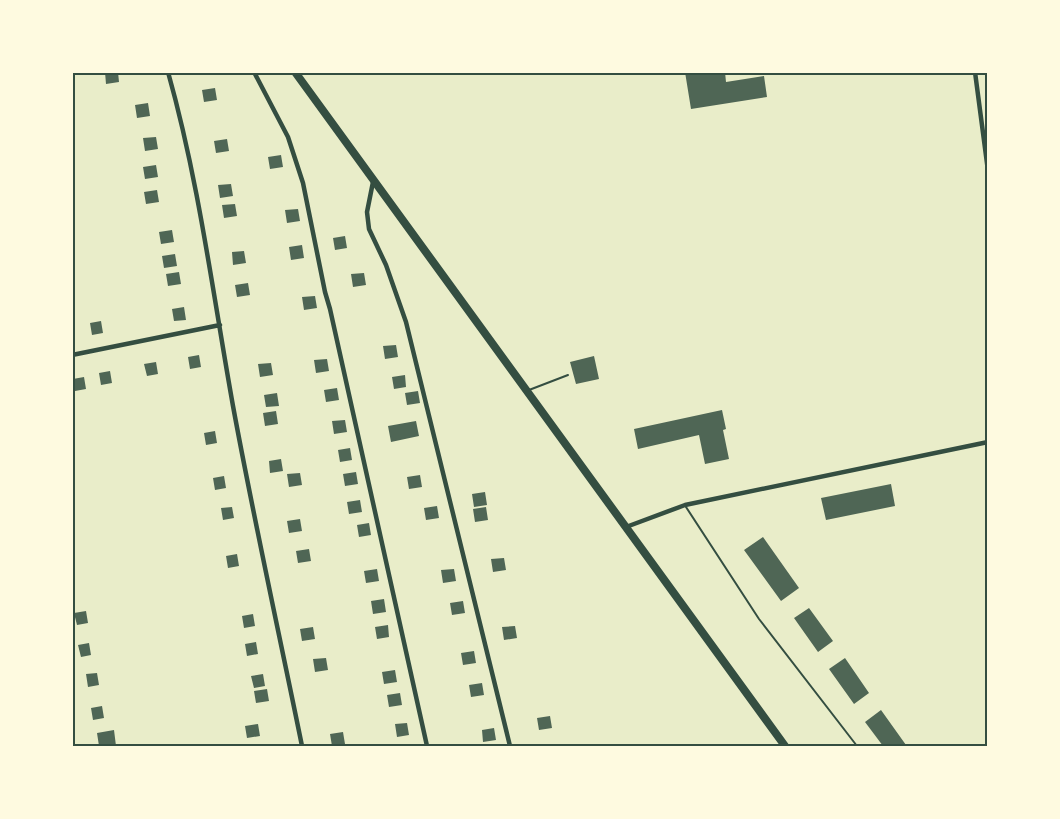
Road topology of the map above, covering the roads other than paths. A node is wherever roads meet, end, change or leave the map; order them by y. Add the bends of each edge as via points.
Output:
1 (168, 72) edge
2 (254, 72) edge
3 (295, 72) edge
4 (975, 72) edge
5 (988, 171) edge
6 (373, 182) junction
7 (220, 324) junction
8 (72, 355) edge
9 (568, 375) dead end
10 (527, 390) junction
11 (988, 442) edge
12 (684, 505) junction
13 (626, 527) junction
14 (302, 746) edge
15 (427, 746) edge
16 (510, 746) edge
17 (785, 746) edge
18 (857, 746) edge

1 - 7 street via 178,108
2 - 15 street via 288,136 303,183
3 - 6 highway
4 - 5 street
6 - 10 highway
6 - 16 street via 368,229 386,265 406,322
7 - 8 street
7 - 14 street via 235,416
9 - 10 lane
10 - 13 highway
11 - 12 street
12 - 13 street
12 - 18 lane via 759,618
13 - 17 highway

